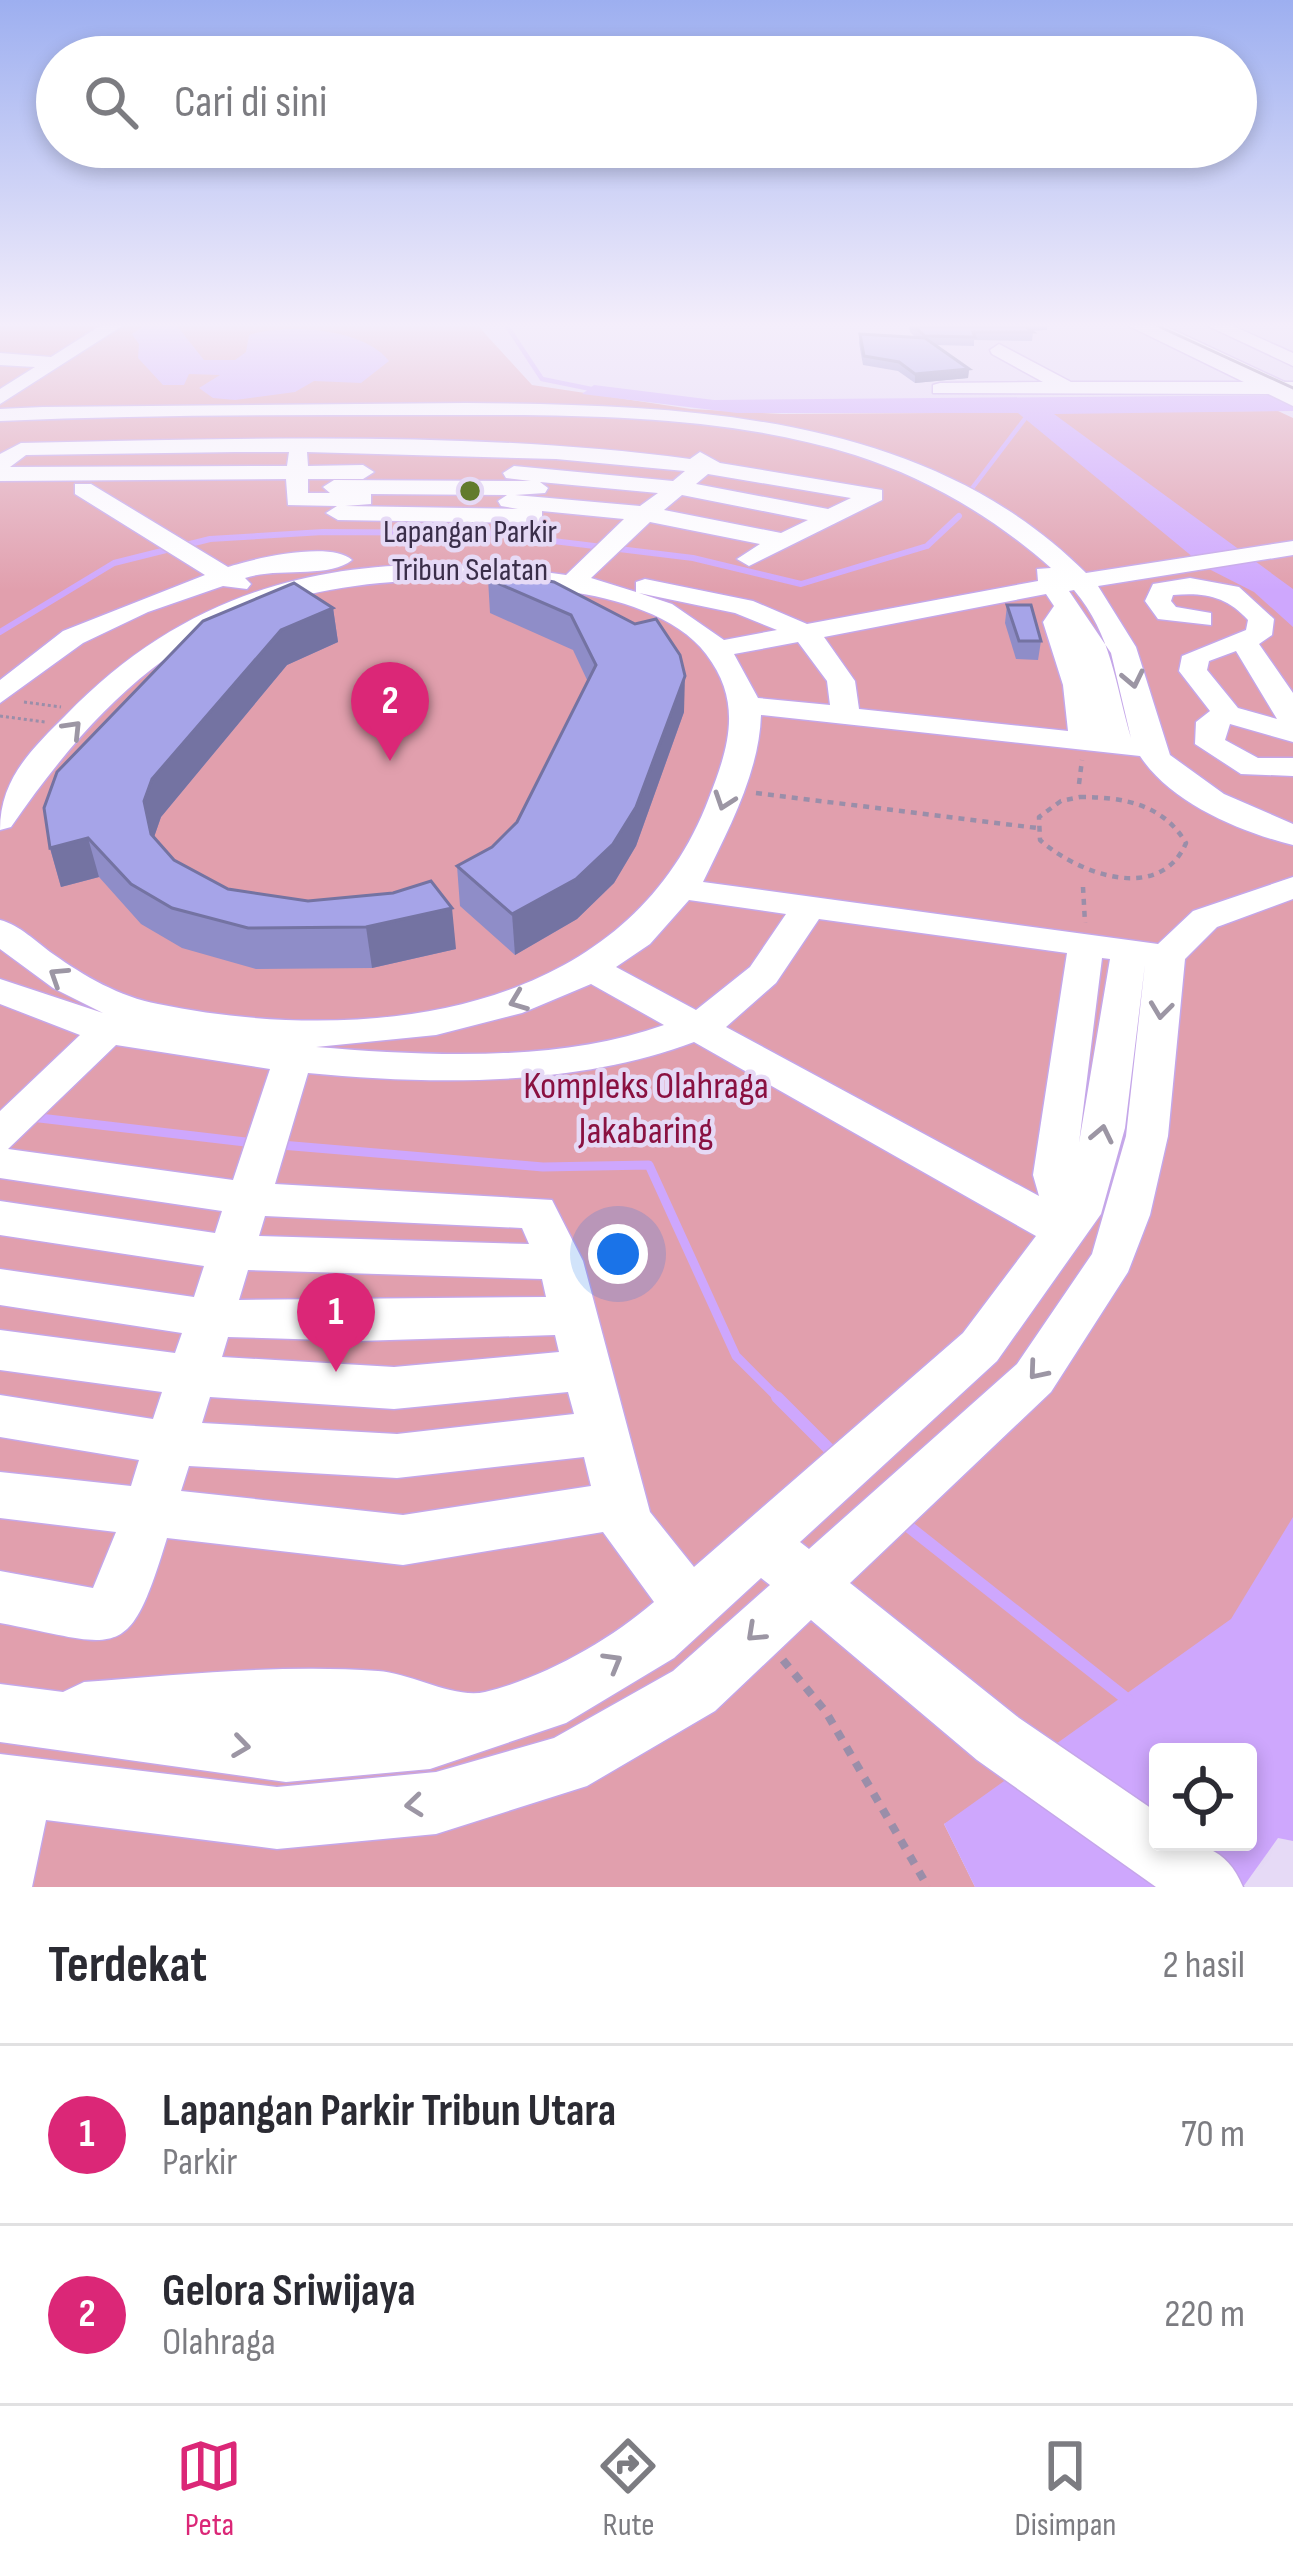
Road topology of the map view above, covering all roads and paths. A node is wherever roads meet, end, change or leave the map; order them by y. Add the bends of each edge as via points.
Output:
1 (227, 414) edge
2 (505, 414) edge
3 (152, 418) junction
4 (0, 419) edge
5 (622, 427) junction
6 (141, 440) junction
7 (7, 462) edge
8 (297, 475) junction
9 (923, 481) junction
10 (0, 487) edge
11 (83, 489) junction
12 (474, 506) junction
13 (853, 506) junction
14 (655, 507) junction
15 (807, 529) junction
16 (1293, 548) edge
17 (494, 569) junction
18 (223, 576) junction
19 (575, 579) junction
20 (1070, 591) junction
21 (262, 597) junction
22 (1167, 613) junction
23 (1113, 618) junction
24 (1202, 619) dead end
25 (806, 632) junction
26 (1243, 642) junction
27 (718, 649) junction
28 (0, 694) edge
29 (746, 705) junction
30 (1228, 714) junction
31 (846, 716) junction
32 (1293, 721) edge
33 (1293, 733) edge
34 (1100, 744) junction
35 (1157, 758) junction
36 (1229, 758) junction
37 (1293, 767) edge
38 (728, 789) junction
39 (0, 820) edge
40 (1036, 828) junction
41 (1293, 835) edge
42 (1083, 886) dead end
43 (1293, 887) edge
44 (682, 889) junction
45 (807, 906) junction
46 (0, 931) edge
47 (1127, 950) junction
48 (592, 969) junction
49 (0, 991) edge
50 (119, 1019) junction
51 (697, 1027) junction
52 (297, 1045) junction
53 (3, 1142) edge
54 (264, 1156) junction
55 (0, 1218) edge
56 (1070, 1224) junction
57 (232, 1254) junction
58 (560, 1261) junction
59 (0, 1287) edge
60 (573, 1315) junction
61 (211, 1317) junction
62 (0, 1350) edge
63 (587, 1370) junction
64 (192, 1376) junction
65 (921, 1400) junction
66 (0, 1416) edge
67 (603, 1433) junction
68 (969, 1438) junction
69 (169, 1443) junction
70 (0, 1495) edge
71 (621, 1505) junction
72 (146, 1514) junction
73 (760, 1544) junction
74 (808, 1582) junction
75 (0, 1597) edge
76 (691, 1606) junction
77 (759, 1630) junction
78 (23, 1716) edge
79 (11, 1785) edge
80 (0, 1886) edge
81 (928, 1887) edge
82 (1211, 1887) edge

1 - 4 street
2 - 5 street
3 - 4 street
3 - 5 street via 391,416
3 - 6 street
5 - 6 street
5 - 9 street via 834,442
5 - 14 street via 678,451
6 - 7 street via 42,437
7 - 8 street
8 - 11 street
8 - 12 street
8 - 12 street via 311,514
9 - 13 street
9 - 20 street via 1018,528
10 - 11 street
11 - 18 street
12 - 14 street
12 - 14 street
12 - 14 street
12 - 17 street
12 - 18 street
13 - 14 street
13 - 14 street
13 - 15 street
14 - 15 street
14 - 15 street via 765,550
14 - 19 street
16 - 20 street
17 - 19 street
17 - 21 street via 351,577
18 - 21 street
18 - 28 street via 73,637
19 - 25 street via 759,610
19 - 27 street via 680,618
20 - 23 street
20 - 25 street
20 - 34 street via 1056,622
39 -> 21 street via 27,776 128,674 172,638
22 - 23 street
22 - 24 street
22 - 26 street via 1158,601 1162,589 1231,592 1261,620 1259,635
23 -> 35 street
25 - 27 street
25 - 31 street via 828,650 847,689
26 - 30 street via 1196,656 1192,671
26 - 32 street
27 - 29 street via 736,670
29 - 31 street
29 - 38 street
30 - 33 street
30 - 36 street via 1211,722 1210,744
31 - 34 street
34 - 35 street
35 - 36 street
35 - 41 street via 1203,795
36 - 37 street
38 - 40 path
38 -> 44 street
40 - 40 path via 1061,801 1103,796 1167,818 1186,843 1174,866 1157,874 1110,877 1064,862
42 - 47 path
43 - 47 street
44 - 45 street
44 - 48 street
45 - 47 street
45 - 51 street via 772,966
50 -> 46 street
56 -> 47 street via 1086,1202 1103,1128
47 -> 68 street via 1147,1136 1112,1260 1034,1378
48 - 51 street
48 -> 52 street via 489,1012
49 - 50 street
50 - 52 street via 200,1049
50 - 53 street
51 - 52 street via 605,1057 451,1064
51 - 56 street
52 - 54 street
53 - 54 street
54 - 57 street
54 - 58 street via 532,1210
55 - 57 street
56 - 65 street via 980,1347
57 - 58 street via 387,1264
57 - 61 street
58 - 60 street
59 - 61 street
60 - 61 street via 392,1324
60 - 63 street
61 - 64 street
62 - 64 street
63 - 64 street via 394,1388
63 - 67 street
64 - 69 street
65 - 68 street
65 - 73 street
66 - 69 street
67 - 69 street via 397,1456
67 - 71 street
68 - 74 street
69 - 72 street
70 - 72 street
71 - 72 street via 403,1540
71 - 76 street via 626,1523
72 - 75 street via 110,1612
73 - 74 street
73 - 76 street
74 - 77 street
74 - 82 street via 998,1738
78 -> 76 street via 381,1700 479,1723 545,1702 655,1639
77 -> 79 street via 694,1690 566,1765 436,1803 277,1818
77 - 81 path via 826,1712
79 - 80 street

